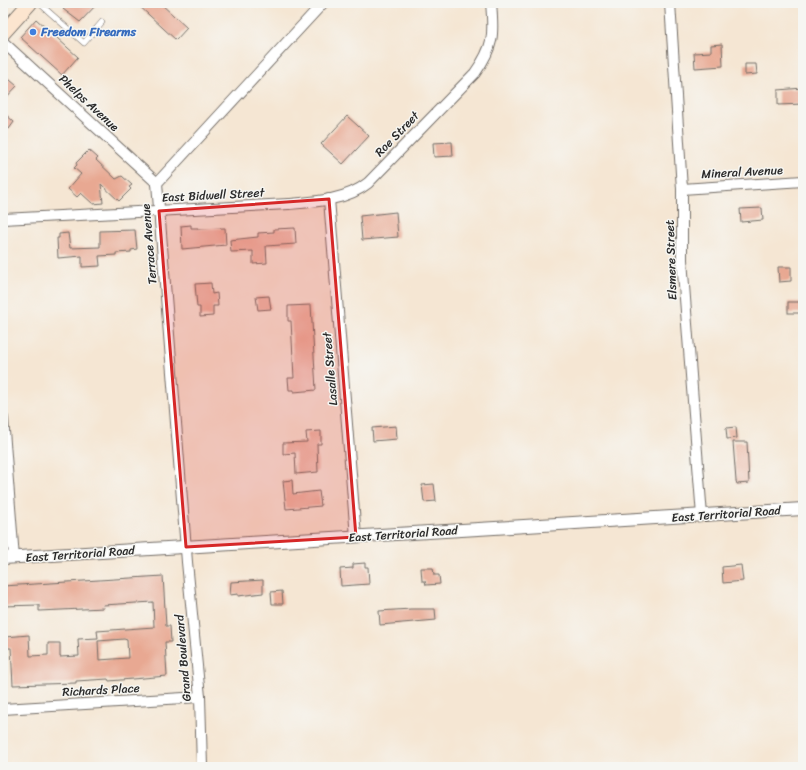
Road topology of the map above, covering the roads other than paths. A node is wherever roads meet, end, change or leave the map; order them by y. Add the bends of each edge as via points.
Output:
1 (30, 3) edge
2 (39, 3) edge
3 (323, 3) edge
4 (491, 3) edge
5 (670, 3) edge
6 (102, 22) dead end
7 (3, 33) edge
8 (3, 42) edge
9 (803, 181) edge
10 (157, 183) junction
11 (682, 189) junction
12 (329, 199) junction
13 (159, 211) junction
14 (3, 219) edge
15 (3, 418) edge
16 (803, 510) edge
17 (702, 516) junction
18 (356, 537) junction
19 (186, 547) junction
20 (8, 558) edge
21 (200, 697) junction
22 (3, 709) edge
23 (202, 767) edge

1 - 7 main road
2 - 6 lane via 84,43
3 - 10 street
4 - 12 street, Roe Street via 492,44 475,73 368,182 355,192
5 - 11 street, Elsmere Street
8 - 10 street, Phelps Avenue
9 - 11 street, Mineral Avenue
10 - 13 street, Terrace Avenue
11 - 17 street, Elsmere Street via 682,260
12 - 13 street, East Bidwell Street via 289,204
12 - 18 street, Lasalle Street
13 - 14 street, East Bidwell Street
13 - 19 street, Terrace Avenue
15 - 20 street
16 - 17 street, East Territorial Road
17 - 18 street, East Territorial Road
18 - 19 street, East Territorial Road
19 - 20 street, East Territorial Road
19 - 21 street, Grand Boulevard
21 - 22 street, Richards Place
21 - 23 street, Grand Boulevard

